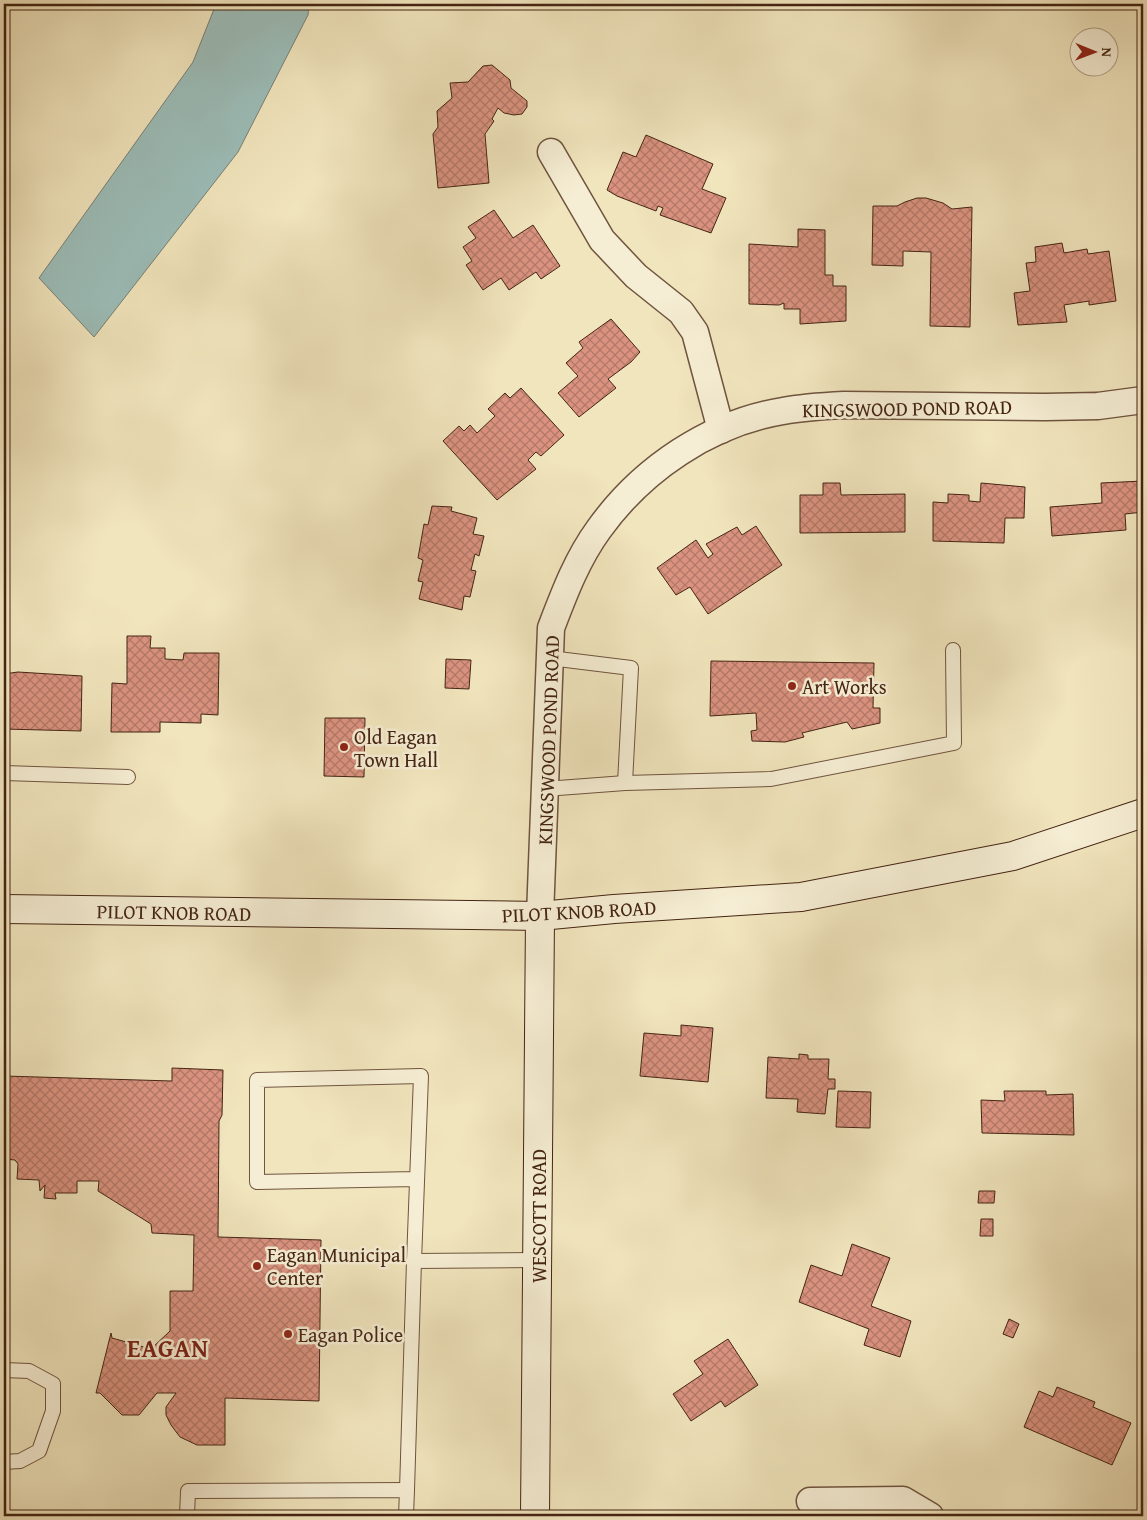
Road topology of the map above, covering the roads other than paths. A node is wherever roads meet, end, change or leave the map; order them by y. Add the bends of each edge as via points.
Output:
1 (551, 152) dead end
2 (1143, 400) edge
3 (722, 430) junction
4 (952, 650) dead end
5 (550, 658) junction
6 (4, 773) edge
7 (128, 776) dead end
8 (625, 783) junction
9 (545, 789) junction
10 (1143, 813) edge
11 (4, 909) edge
12 (540, 916) junction
13 (417, 1179) junction
14 (414, 1260) junction
15 (537, 1260) junction
16 (4, 1370) edge
17 (4, 1462) edge
18 (407, 1490) junction
19 (810, 1501) dead end
20 (187, 1516) edge
21 (406, 1516) edge
22 (535, 1516) edge
23 (930, 1516) edge

1 - 3 street via 602,240 636,276 680,312 694,332
2 - 3 street, KINGSWOOD POND ROAD via 1045,408 813,407 766,415
3 - 5 street, KINGSWOOD POND ROAD via 668,460 643,480 620,501 598,530 564,593 551,628
4 - 8 lane via 954,743 771,779
5 - 8 lane via 631,668
5 - 9 street, KINGSWOOD POND ROAD
6 - 7 lane
8 - 9 lane
9 - 12 street, KINGSWOOD POND ROAD
10 - 12 main road, PILOT KNOB ROAD via 1013,856 801,897
11 - 12 main road, PILOT KNOB ROAD
12 - 15 main road, WESCOTT ROAD
13 - 13 lane via 421,1076 257,1080 257,1182
13 - 14 lane
14 - 15 lane
14 - 18 lane
15 - 22 main road, WESCOTT ROAD
16 - 17 lane via 29,1371 53,1384 53,1411 38,1452 20,1461
18 - 20 lane via 188,1491
18 - 21 lane
19 - 23 street via 903,1500

